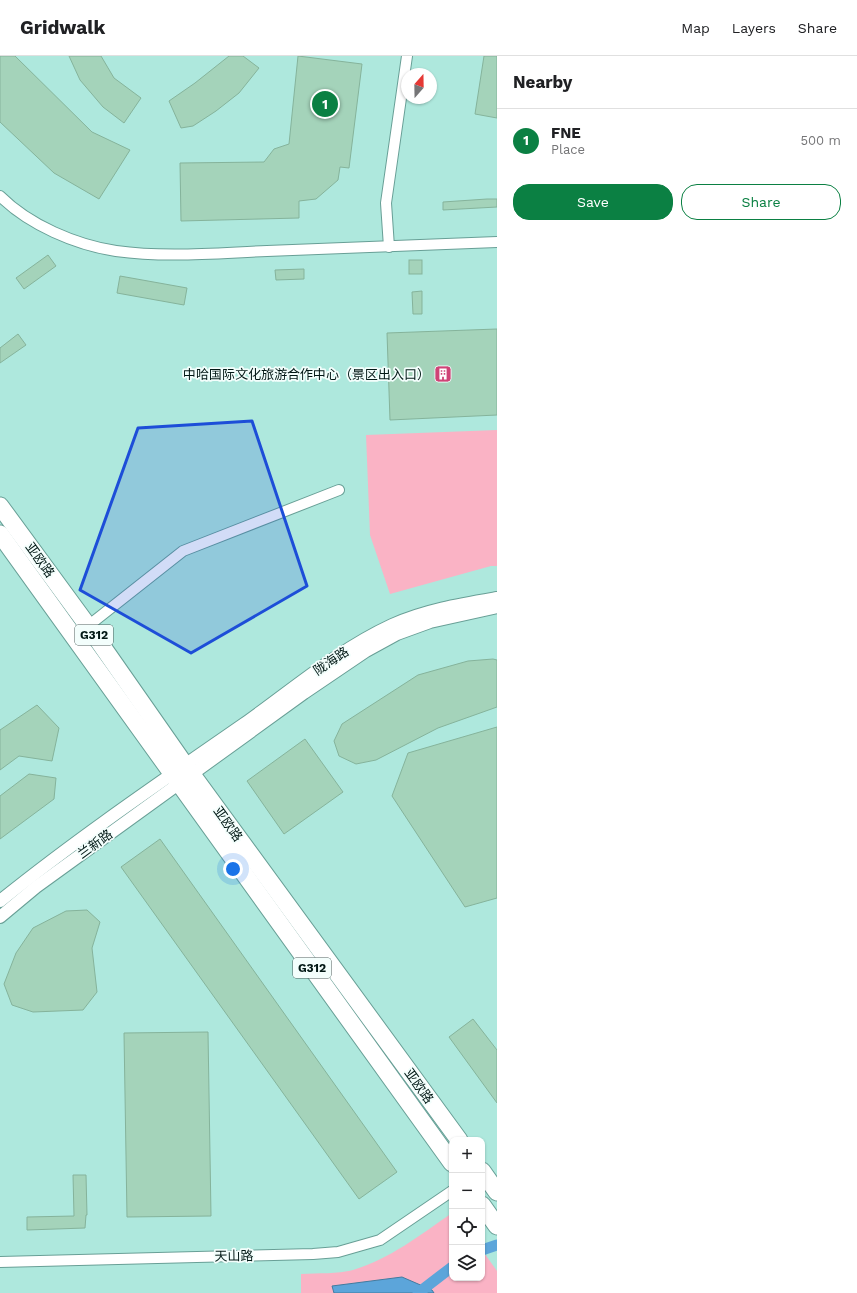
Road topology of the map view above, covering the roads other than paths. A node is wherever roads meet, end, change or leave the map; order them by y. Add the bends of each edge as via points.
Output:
1 (407, 56) edge
2 (0, 196) edge
3 (497, 242) edge
4 (388, 247) junction
5 (339, 490) dead end
6 (0, 506) edge
7 (0, 534) edge
8 (497, 598) edge
9 (497, 606) edge
10 (88, 626) junction
11 (182, 774) junction
12 (0, 901) edge
13 (0, 917) edge
14 (457, 1137) edge
15 (449, 1159) edge
16 (483, 1173) edge
17 (497, 1192) edge
18 (449, 1193) edge
19 (485, 1209) edge
20 (497, 1226) edge
21 (0, 1262) edge

1 - 4 street via 386,203
2 - 4 street via 30,218 56,232 89,245 117,251 172,254
3 - 4 street
5 - 10 street via 183,551
6 - 10 highway, 亚欧路 / G312
7 - 11 highway, 亚欧路 / G312
8 - 11 street, 陇海路 via 451,606 425,614 393,625 360,642 332,660
9 - 11 street, 陇海路 via 430,622 397,634 366,651
10 - 11 highway, 亚欧路 / G312
11 - 12 street, 兰新路
11 - 13 street, 兰新路
11 - 14 highway, 亚欧路 / G312
11 - 15 highway, 亚欧路 / G312
16 - 17 highway
18 - 21 street, 天山路 via 380,1240 338,1252
19 - 20 highway

